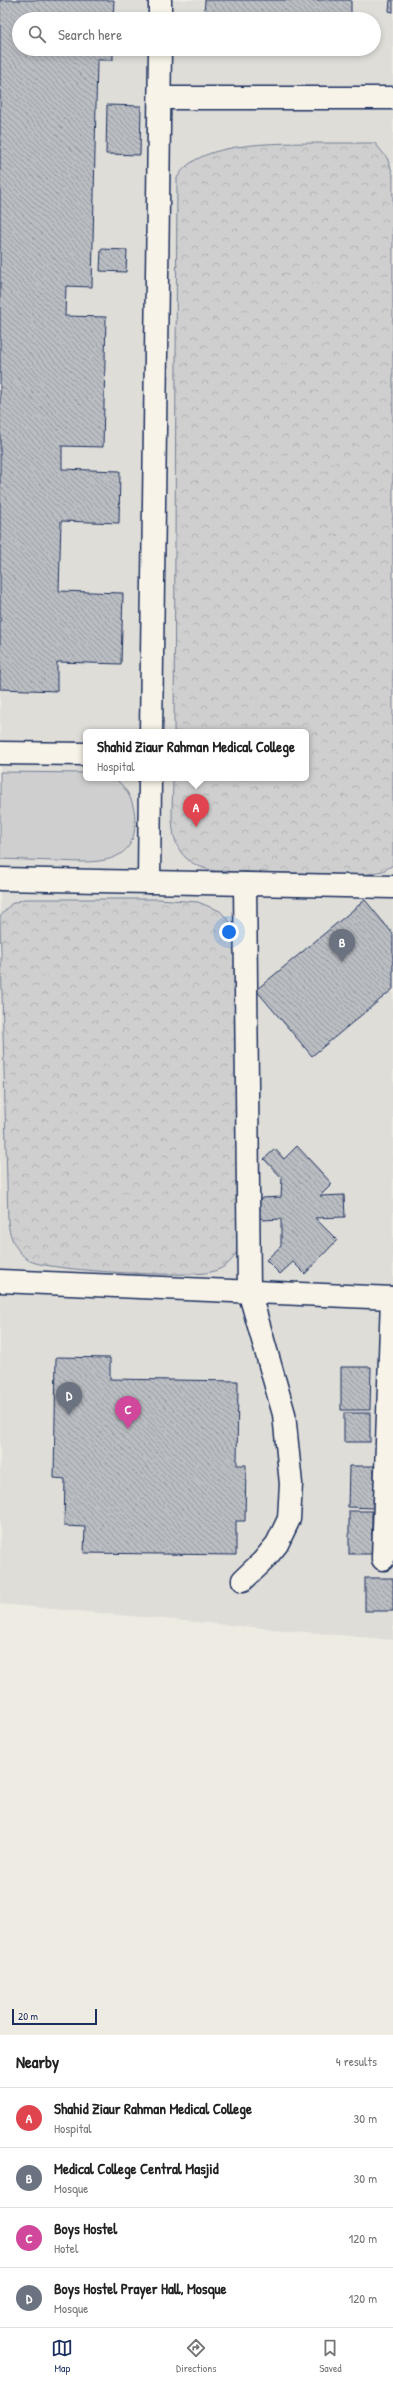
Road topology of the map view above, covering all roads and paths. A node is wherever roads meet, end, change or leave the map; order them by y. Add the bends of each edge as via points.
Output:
1 (160, 0) edge
2 (160, 12) edge
3 (160, 56) edge
4 (160, 98) junction
5 (393, 98) edge
6 (151, 729) edge
7 (0, 753) edge
8 (83, 754) edge
9 (150, 781) edge
10 (0, 879) edge
11 (149, 882) junction
12 (245, 884) junction
13 (393, 888) edge
14 (0, 1281) edge
15 (249, 1292) junction
16 (392, 1298) edge
17 (383, 1560) dead end
18 (243, 1580) dead end

1 - 2 lane
3 - 4 lane
4 - 5 lane
4 - 6 lane
7 - 8 lane
9 - 11 lane
10 - 11 lane
11 - 12 lane
12 - 13 lane
12 - 15 lane
14 - 15 lane
15 - 16 lane
15 - 18 lane via 284,1414 291,1484 289,1519 277,1544
16 - 17 lane

